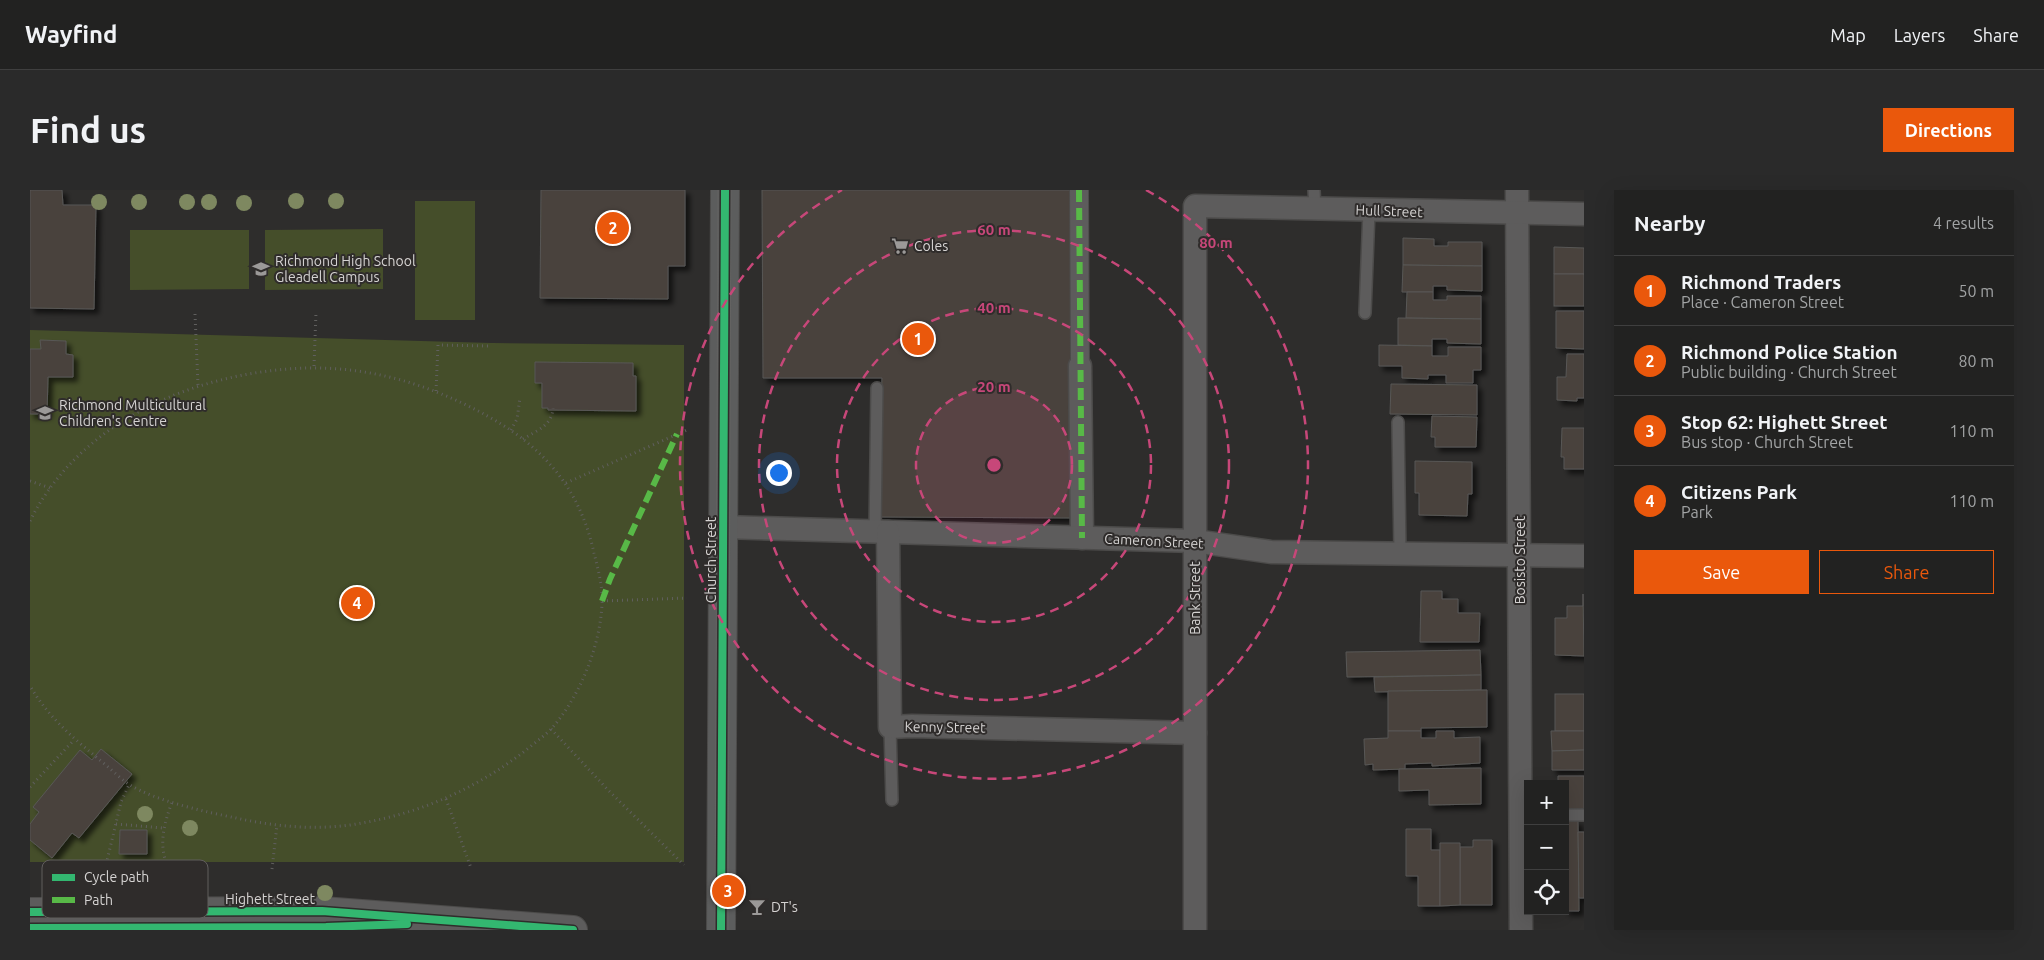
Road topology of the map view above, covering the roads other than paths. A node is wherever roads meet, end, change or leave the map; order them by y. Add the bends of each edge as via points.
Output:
1 (725, 190) edge
2 (1079, 190) edge
3 (1517, 190) edge
4 (1314, 199) edge
5 (1195, 206) joint
6 (1369, 211) junction
7 (1517, 214) junction
8 (1584, 214) edge
9 (1365, 313) dead end
10 (1080, 366) joint
11 (877, 388) dead end
12 (1398, 422) dead end
13 (724, 527) junction
14 (882, 532) junction
15 (1082, 538) junction
16 (1195, 542) junction
17 (1400, 553) junction
18 (1520, 556) junction
19 (1584, 556) edge
20 (890, 727) junction
21 (1195, 733) junction
22 (892, 800) dead end
23 (1524, 815) edge
24 (1569, 815) edge
25 (1584, 815) edge
26 (91, 918) edge
27 (142, 923) edge
28 (30, 928) edge
29 (573, 930) edge
30 (721, 930) edge
31 (1195, 930) edge
32 (1520, 930) edge

1 - 13 main road, Church Street
2 - 10 street
3 - 7 street, Bosisto Street
4 - 5 street, Hull Street
4 - 6 street, Hull Street
5 - 16 street, Bank Street
6 - 7 street, Hull Street
6 - 9 lane
7 - 8 street, Hull Street
7 - 18 street, Bosisto Street
10 - 15 street
11 - 14 lane
12 - 17 lane
13 - 14 street, Cameron Street
13 - 30 main road, Church Street
14 - 15 street, Cameron Street
14 - 20 street, Kenny Street
15 - 16 street, Cameron Street
16 - 17 street, Cameron Street via 1271,552
16 - 21 street, Bank Street
17 - 18 street, Cameron Street
18 - 19 street, Cameron Street
18 - 23 street, Bosisto Street
20 - 21 street, Kenny Street
20 - 22 lane
21 - 31 street, Bank Street
23 - 32 street, Bosisto Street
24 - 25 lane
26 - 27 street, Highett Street
27 - 28 street, Highett Street
27 - 29 street, Highett Street via 480,925

